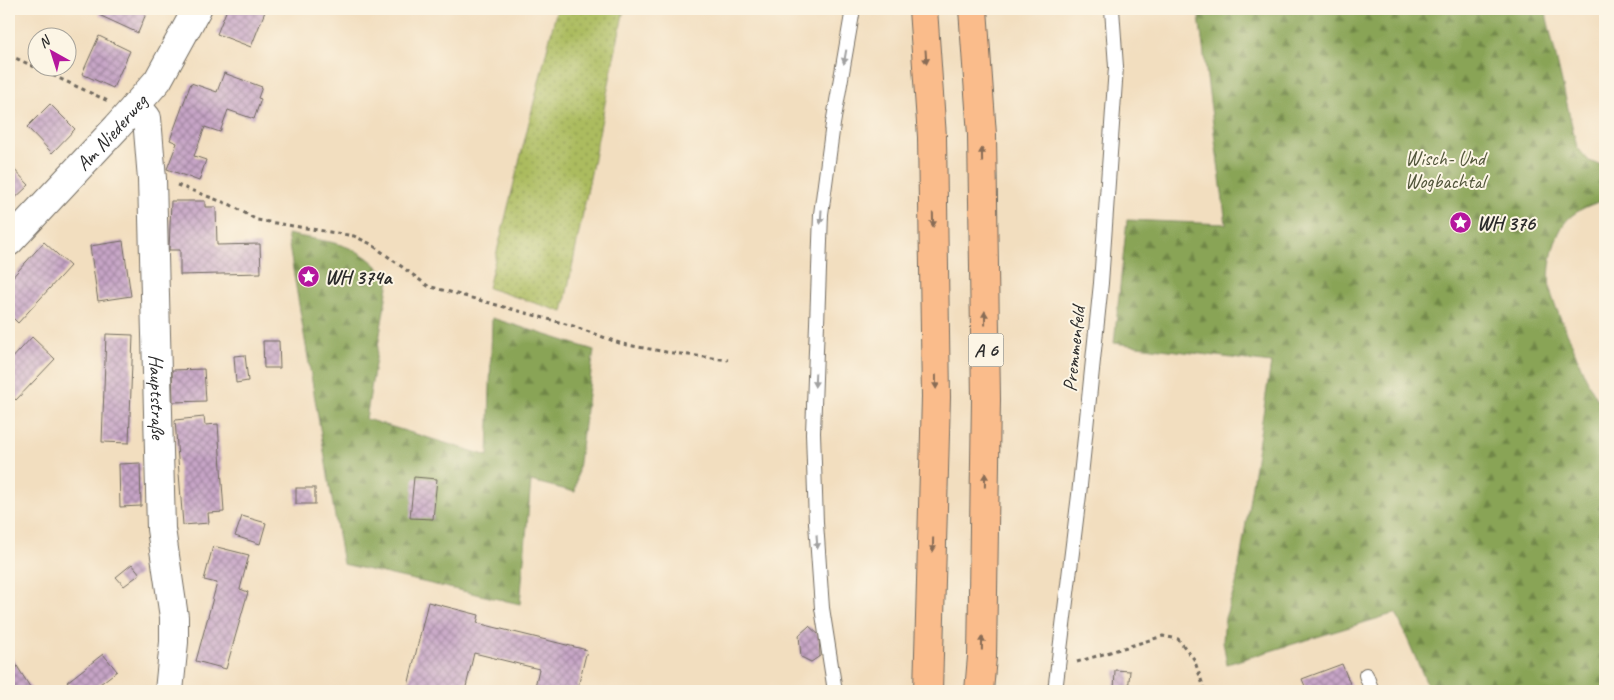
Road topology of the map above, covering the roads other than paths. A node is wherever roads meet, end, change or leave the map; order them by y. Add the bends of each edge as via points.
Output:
1 (197, 9) edge
2 (853, 9) edge
3 (923, 9) edge
4 (973, 9) edge
5 (1112, 9) edge
6 (134, 109) junction
7 (9, 242) edge
8 (1366, 675) dead end
9 (170, 691) edge
10 (835, 691) edge
11 (928, 691) edge
12 (979, 691) edge
13 (1055, 691) edge
14 (1372, 691) edge

1 - 6 street, Am Niederweg via 158,80
2 -> 10 lane via 821,214 814,433 822,608
3 -> 11 highway via 932,137 936,397
12 -> 4 highway, A 6 via 986,399 982,135
5 - 13 lane, Premmenfeld via 1116,67 1101,283
6 - 7 street, Am Niederweg
6 - 9 street, Hauptstraße via 147,118 152,179 162,528 174,617
8 - 14 lane

